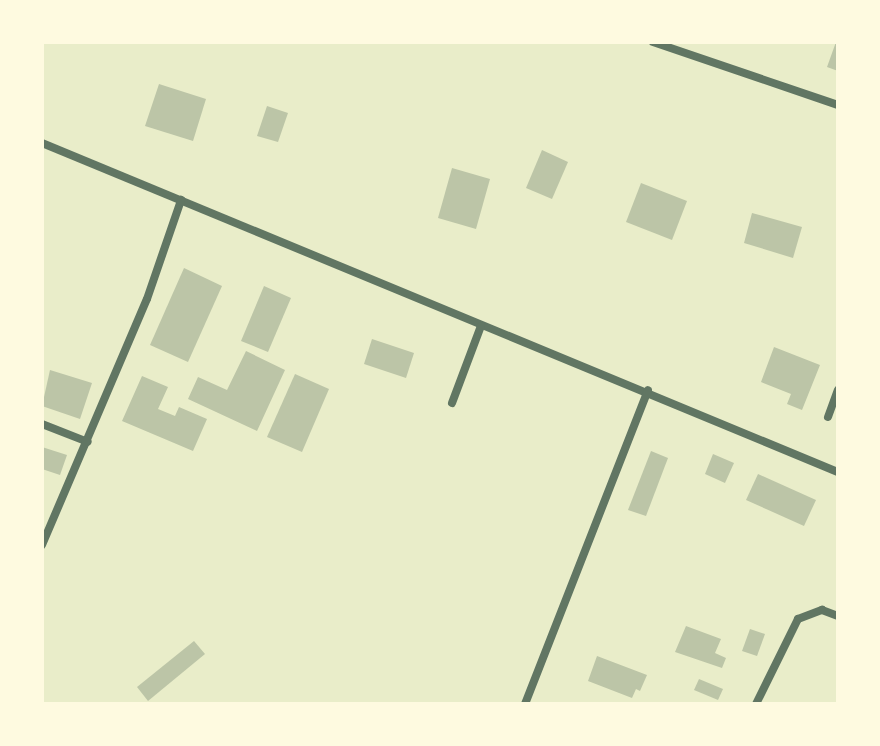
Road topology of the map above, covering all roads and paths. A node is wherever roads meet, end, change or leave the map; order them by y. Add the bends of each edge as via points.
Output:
1 (653, 42) edge
2 (838, 105) edge
3 (42, 143) edge
4 (181, 200) junction
5 (481, 326) junction
6 (648, 390) junction
7 (838, 390) edge
8 (452, 403) dead end
9 (828, 417) dead end
10 (42, 424) edge
11 (88, 442) junction
12 (838, 472) edge
13 (42, 545) edge
14 (838, 616) edge
15 (525, 704) edge
16 (756, 704) edge

1 - 2 street
3 - 4 street
4 - 5 street
4 - 11 street
5 - 6 street
5 - 8 street
6 - 12 street
6 - 15 street
7 - 9 street
10 - 11 street
11 - 13 street
14 - 16 street via 822,610 798,619

